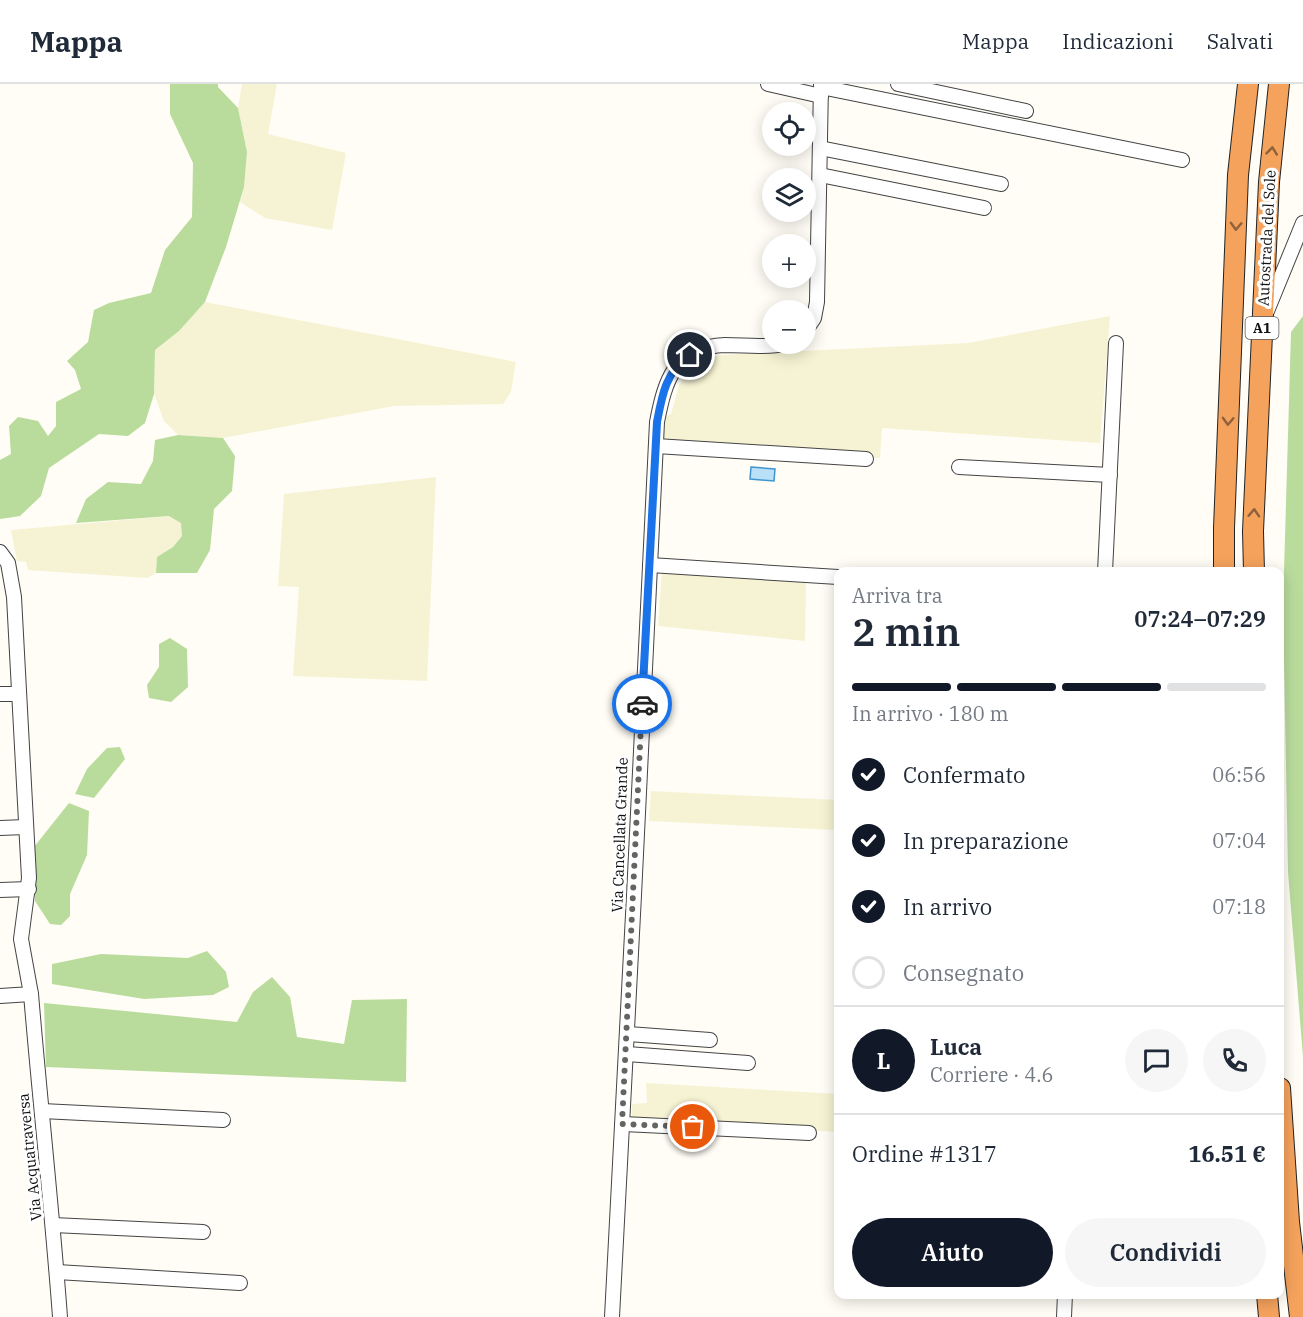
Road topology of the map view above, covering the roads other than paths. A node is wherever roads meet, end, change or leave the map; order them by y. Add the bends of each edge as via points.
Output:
1 (768, 84) edge
2 (898, 84) edge
3 (1248, 84) edge
4 (1279, 84) edge
5 (821, 89) edge
6 (1026, 111) dead end
7 (820, 148) junction
8 (1182, 160) dead end
9 (819, 175) junction
10 (1001, 184) dead end
11 (984, 208) dead end
12 (1303, 223) edge
13 (816, 307) edge
14 (1263, 321) junction
15 (1116, 343) dead end
16 (762, 346) edge
17 (656, 446) junction
18 (866, 459) dead end
19 (959, 467) dead end
20 (1110, 475) junction
21 (0, 552) edge
22 (650, 565) junction
23 (1105, 567) edge
24 (1224, 567) edge
25 (1254, 567) edge
26 (834, 577) edge
27 (0, 694) edge
28 (19, 694) junction
29 (26, 827) junction
30 (0, 828) edge
31 (29, 889) junction
32 (0, 890) edge
33 (31, 994) junction
34 (0, 996) edge
35 (628, 1034) junction
36 (710, 1040) dead end
37 (627, 1054) junction
38 (748, 1063) dead end
39 (42, 1112) junction
40 (223, 1119) dead end
41 (622, 1124) junction
42 (809, 1133) dead end
43 (1284, 1148) edge
44 (53, 1225) junction
45 (203, 1232) dead end
46 (57, 1272) junction
47 (240, 1283) dead end
48 (1065, 1299) edge
49 (1267, 1299) edge
50 (60, 1317) edge
51 (612, 1317) edge
52 (1064, 1317) edge
53 (1269, 1317) edge
54 (1300, 1317) edge

1 - 5 street
2 - 6 street
3 -> 24 highway, Autostrada del Sole / A1 via 1237,187
14 -> 4 highway, Autostrada del Sole / A1 via 1269,182
5 - 7 street
5 - 8 street
7 - 9 street
7 - 10 street
9 - 11 street
9 - 13 street
12 - 14 street
25 -> 14 highway, Autostrada del Sole / A1
15 - 20 street
16 - 17 street, Via Cancellata Grande via 718,346 684,359 665,384
17 - 18 street
17 - 22 street, Via Cancellata Grande
19 - 20 street
20 - 23 street
21 - 28 street, Via Acquatraversa via 8,563 14,597
22 - 26 street
22 - 35 street, Via Cancellata Grande
27 - 28 street
28 - 29 street, Via Acquatraversa
29 - 30 street
29 - 31 street, Via Acquatraversa
31 - 32 street
31 - 33 street, Via Acquatraversa via 21,939
33 - 34 street
33 - 39 street, Via Acquatraversa
35 - 36 street
35 - 37 street, Via Cancellata Grande
37 - 38 street
37 - 41 street, Via Cancellata Grande
39 - 40 street
39 - 44 street, Via Acquatraversa
41 - 42 street
41 - 51 street, Via Cancellata Grande
43 - 54 highway
44 - 45 street
44 - 46 street, Via Acquatraversa
46 - 47 street
46 - 50 street, Via Acquatraversa
48 - 52 street
49 - 53 highway

